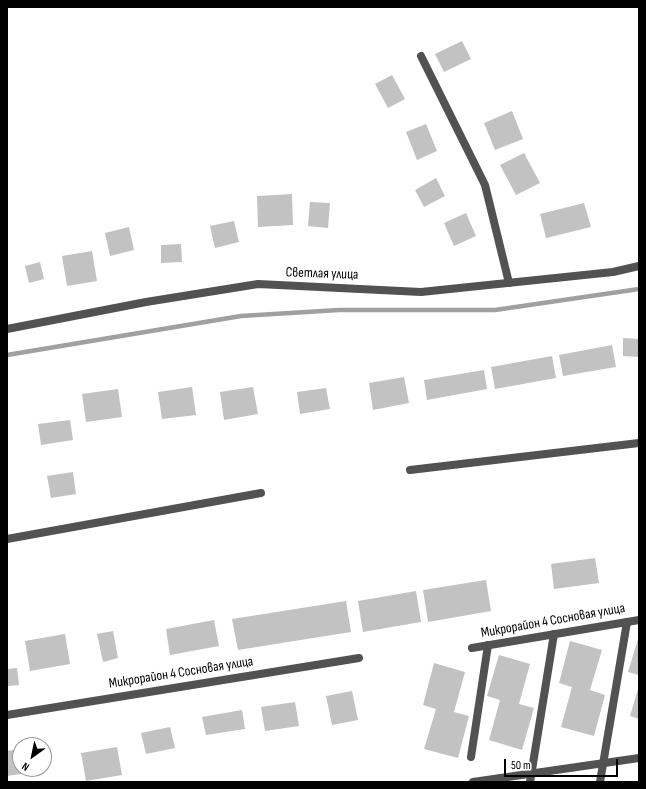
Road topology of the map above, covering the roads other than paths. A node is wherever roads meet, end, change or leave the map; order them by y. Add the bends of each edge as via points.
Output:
1 (421, 56) dead end
2 (639, 266) edge
3 (509, 283) junction
4 (7, 329) edge
5 (639, 443) edge
6 (410, 470) dead end
7 (261, 493) dead end
8 (7, 539) edge
9 (639, 620) edge
10 (626, 622) junction
11 (554, 634) junction
12 (488, 645) junction
13 (472, 648) dead end
14 (359, 658) dead end
15 (7, 715) edge
16 (471, 757) dead end
17 (639, 758) edge
18 (603, 763) junction
19 (530, 778) edge
20 (473, 782) edge
21 (600, 782) edge

1 - 3 street via 485,185
2 - 3 street, Светлая улица via 613,272
3 - 4 street, Светлая улица via 421,292 258,284 146,302
5 - 6 street
7 - 8 street
9 - 10 street, Микрорайон 4 Сосновая улица
10 - 11 street, Микрорайон 4 Сосновая улица
10 - 18 street
11 - 12 street, Микрорайон 4 Сосновая улица
11 - 19 street
12 - 13 street, Микрорайон 4 Сосновая улица
12 - 16 street
14 - 15 street, Микрорайон 4 Сосновая улица
17 - 18 street
18 - 19 street
18 - 21 street
19 - 20 street

